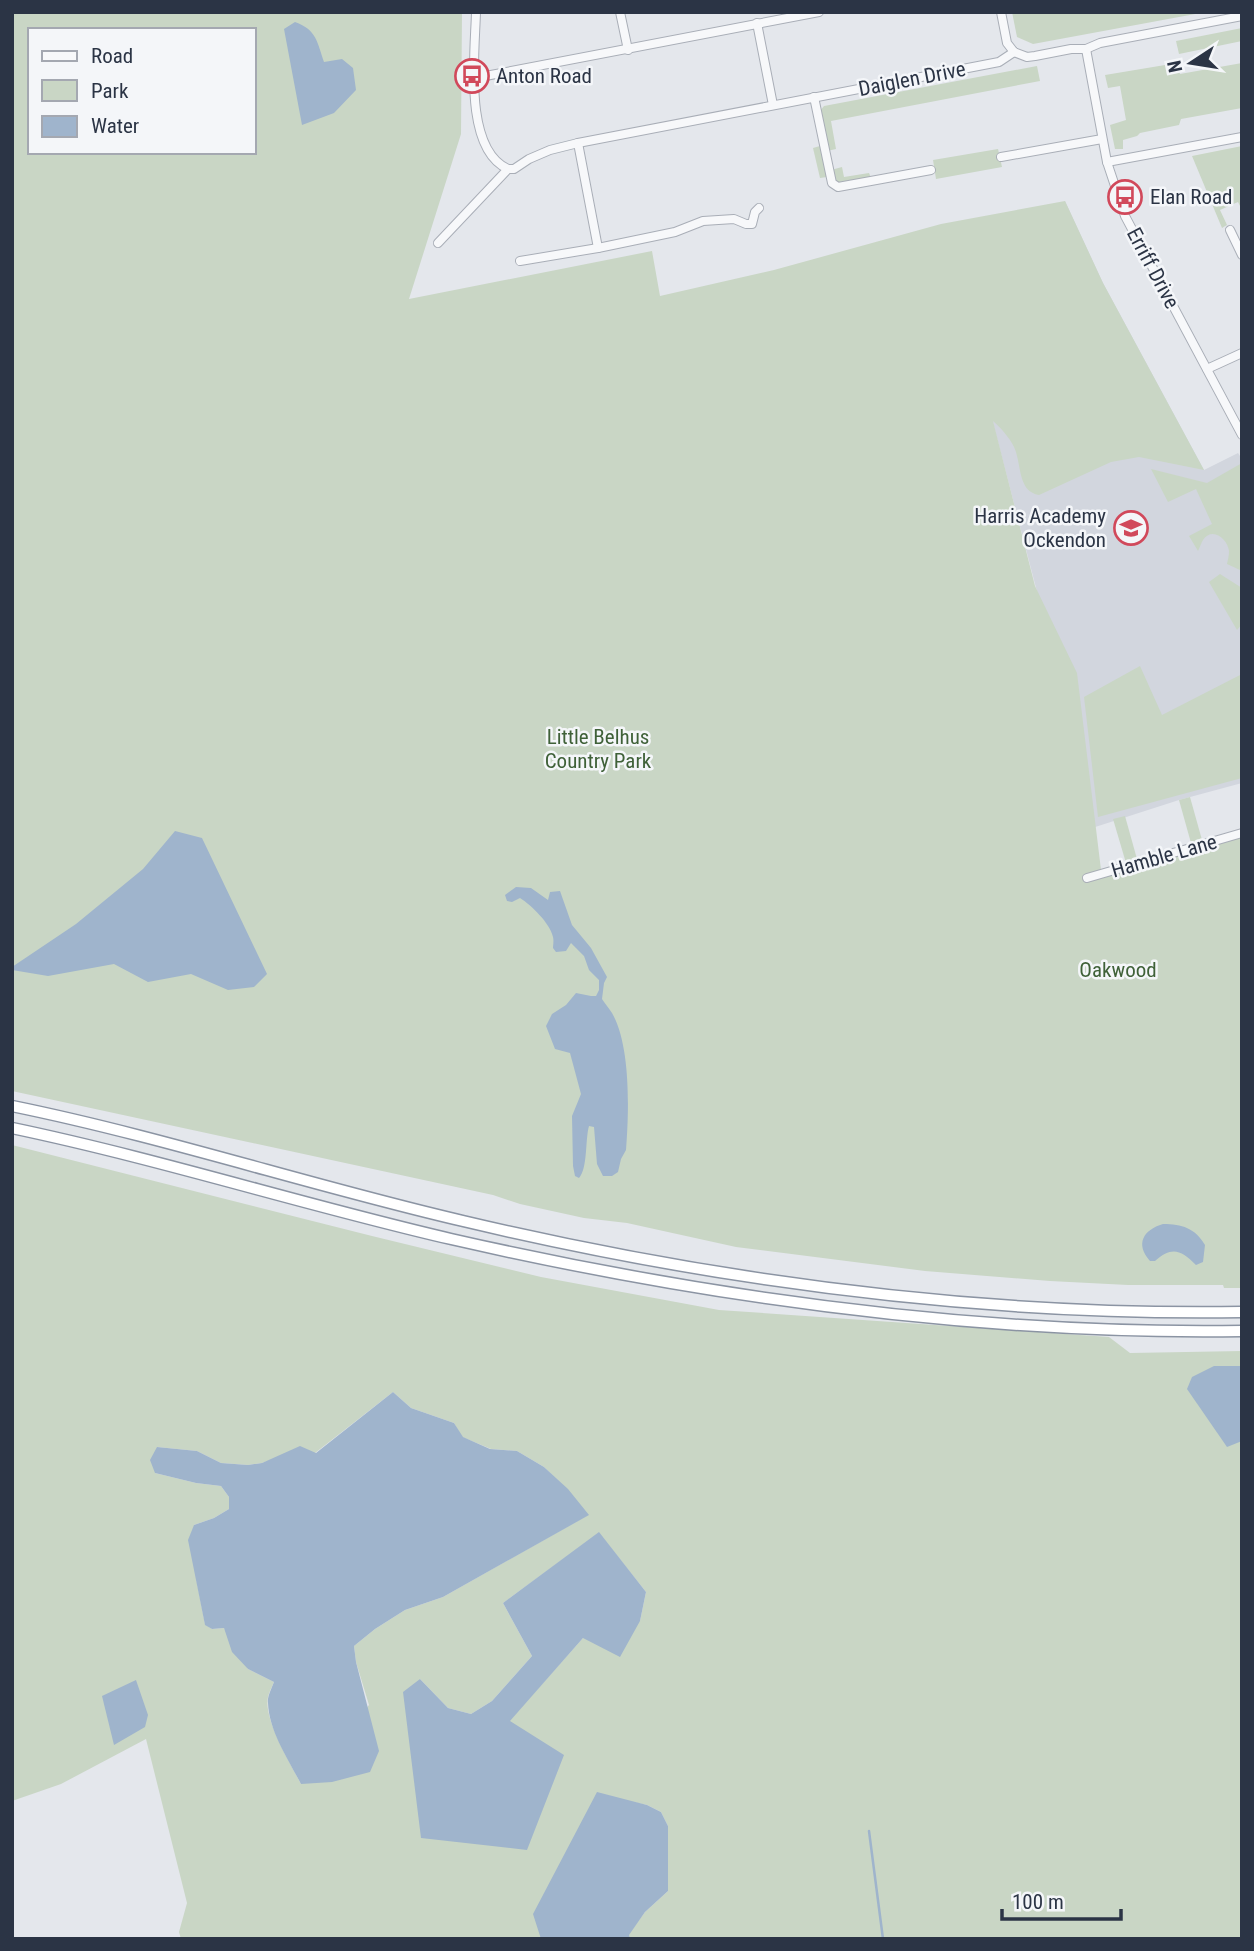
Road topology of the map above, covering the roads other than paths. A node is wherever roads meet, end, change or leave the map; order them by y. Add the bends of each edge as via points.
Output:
1 (476, 12) edge
2 (620, 12) edge
3 (819, 12) edge
4 (1001, 12) edge
5 (1242, 16) edge
6 (757, 23) junction
7 (1086, 49) junction
8 (628, 50) junction
9 (1014, 52) junction
10 (475, 78) junction
11 (814, 97) junction
12 (773, 105) junction
13 (1242, 137) edge
14 (1102, 139) junction
15 (578, 143) junction
16 (1001, 157) dead end
17 (1107, 162) junction
18 (508, 169) junction
19 (931, 170) dead end
20 (759, 208) dead end
21 (1230, 230) dead end
22 (438, 243) dead end
23 (598, 248) junction
24 (1242, 255) edge
25 (520, 261) dead end
26 (1242, 353) edge
27 (1207, 369) junction
28 (1242, 435) edge
29 (1242, 833) edge
30 (1087, 878) dead end
31 (12, 1106) edge
32 (12, 1128) edge
33 (1242, 1311) edge
34 (1242, 1331) edge

1 - 10 street
2 - 8 street
3 - 6 street
4 - 9 street via 1007,43
5 - 7 street, Daiglen Drive
6 - 8 street
6 - 12 street
7 - 9 street, Daiglen Drive via 1027,57
7 - 14 street, Erriff Drive
8 - 10 street
9 - 11 street, Daiglen Drive via 999,62
10 - 18 street via 477,122 486,149
11 - 12 street, Daiglen Drive
11 - 19 street via 834,186
12 - 15 street, Daiglen Drive
13 - 17 street
14 - 16 street
14 - 17 street, Erriff Drive
15 - 18 street, Daiglen Drive
15 - 23 street
17 - 27 street, Erriff Drive via 1125,216
18 - 22 street, Daiglen Drive
20 - 23 street via 752,224 734,219 703,221 675,232
21 - 24 street
23 - 25 street
26 - 27 street
27 - 28 street, Erriff Drive
29 - 30 street, Hamble Lane
31 - 33 highway via 450,1218 668,1263 949,1300 1079,1309
32 - 34 highway via 450,1238 710,1290 1015,1325

